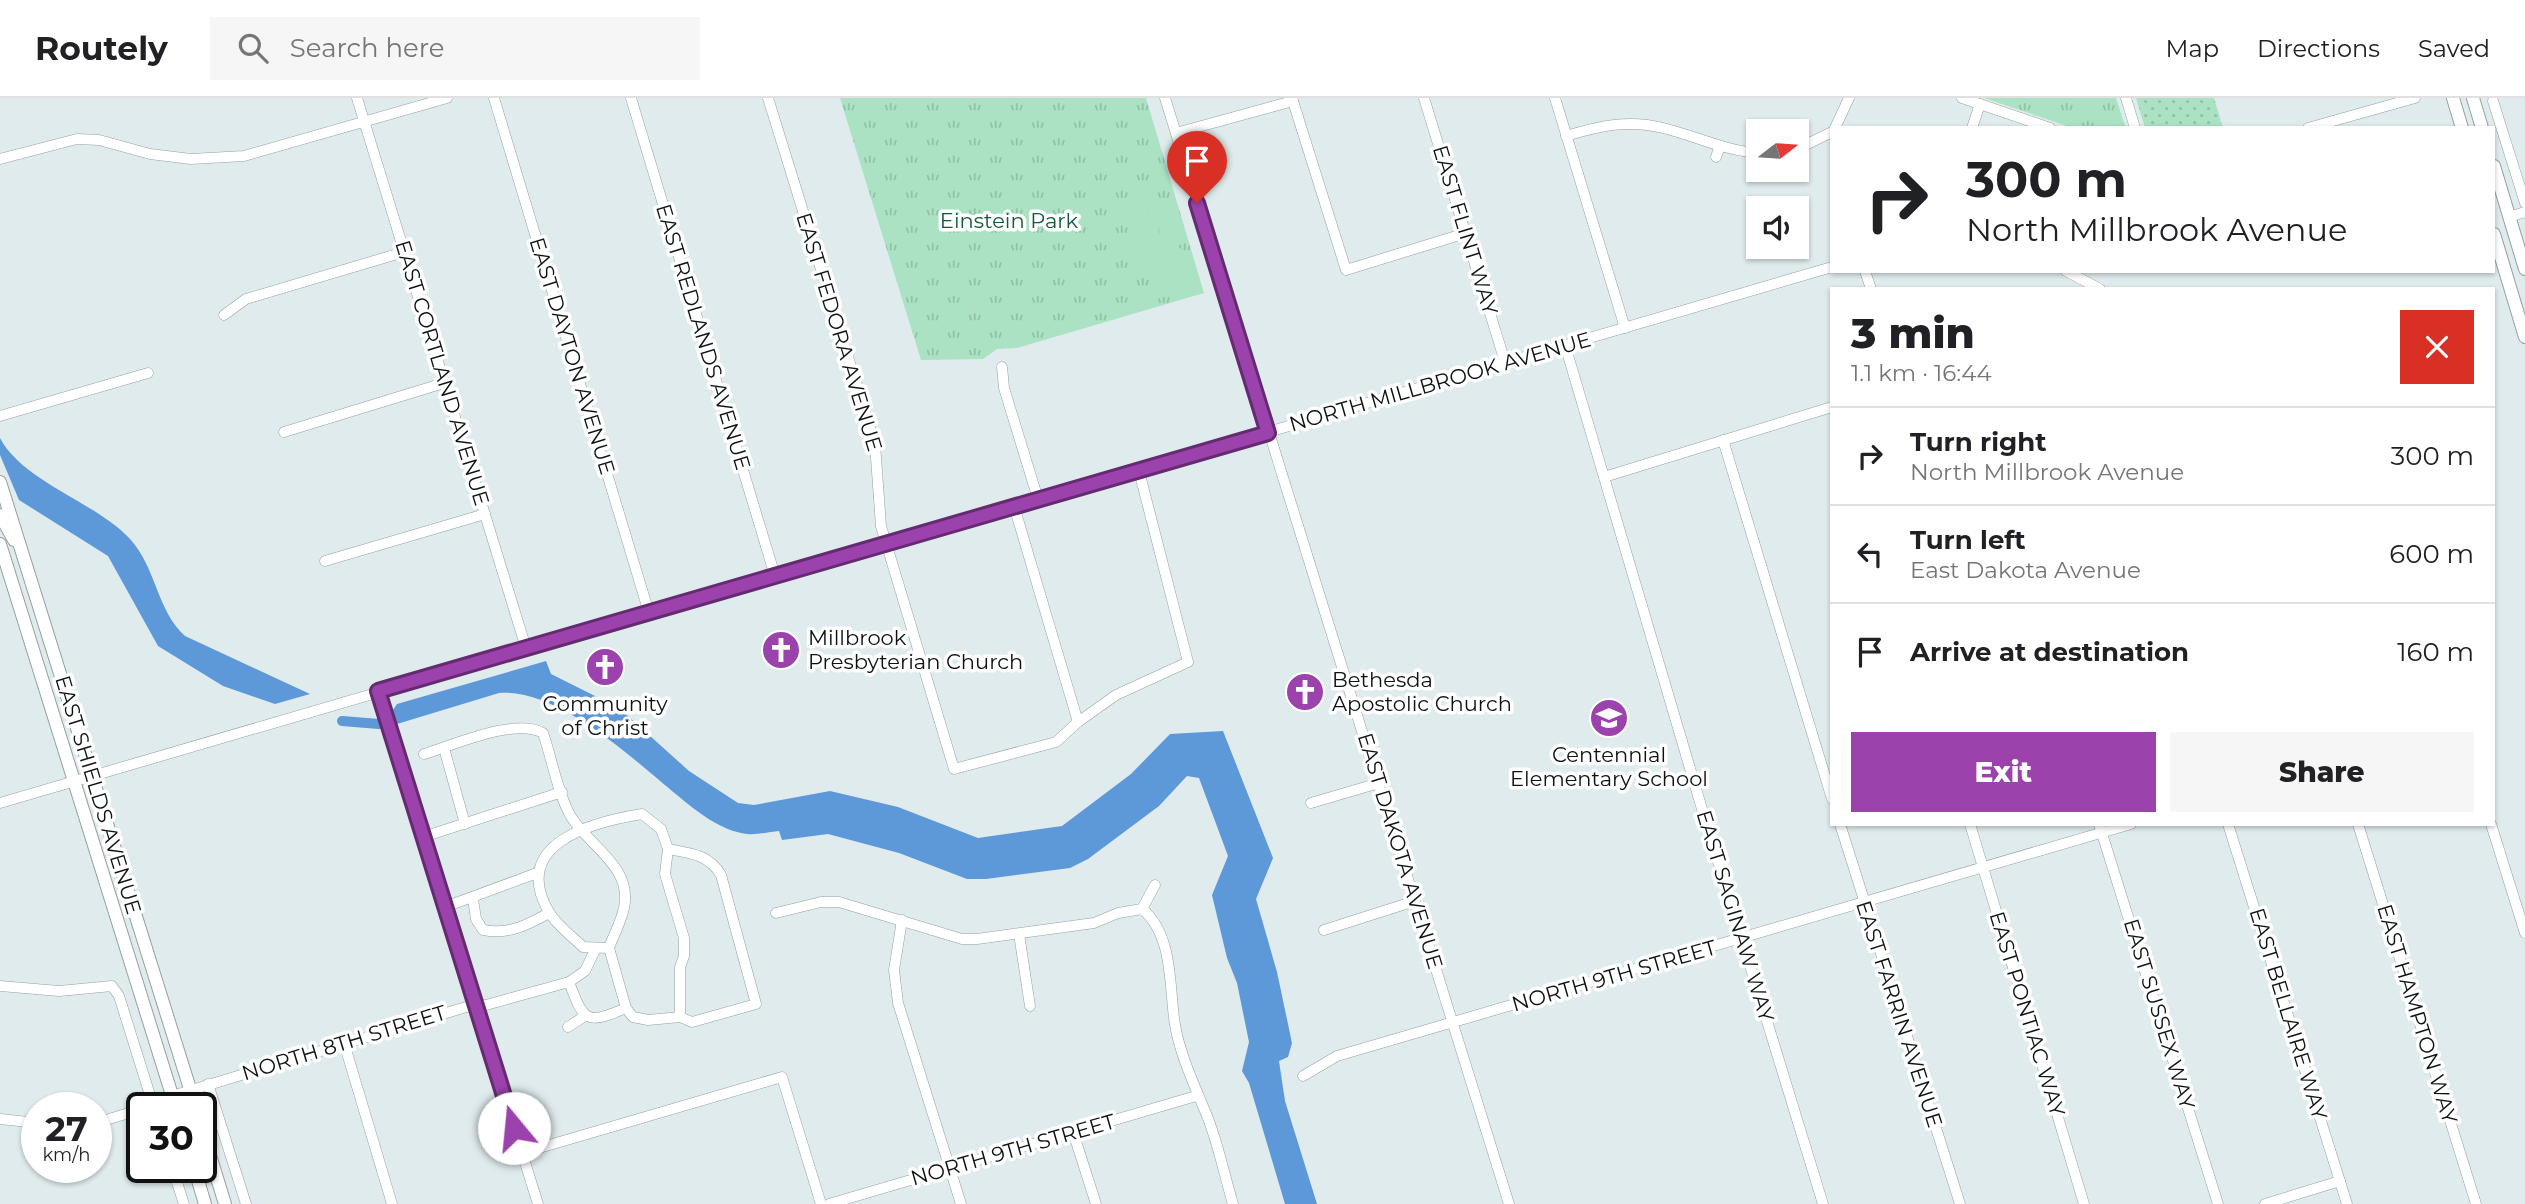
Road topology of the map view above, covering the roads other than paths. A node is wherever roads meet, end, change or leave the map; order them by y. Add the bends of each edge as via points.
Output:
1 (357, 98) edge
2 (447, 98) edge
3 (494, 98) edge
4 (631, 98) edge
5 (768, 98) edge
6 (1165, 98) edge
7 (1424, 98) edge
8 (1555, 98) edge
9 (1849, 98) edge
10 (1962, 98) edge
11 (2126, 98) edge
12 (2414, 98) edge
13 (2453, 98) edge
14 (2473, 98) edge
15 (1292, 99) edge
16 (2493, 101) dead end
17 (1980, 104) junction
18 (364, 121) junction
19 (1836, 126) edge
20 (1973, 126) edge
21 (2044, 126) edge
22 (2134, 126) edge
23 (2315, 126) edge
24 (2461, 126) edge
25 (2481, 126) edge
26 (1176, 133) junction
27 (1830, 133) edge
28 (1566, 136) junction
29 (1810, 144) edge
30 (1720, 146) junction
31 (1746, 151) edge
32 (1716, 157) dead end
33 (0, 159) edge
34 (2495, 169) edge
35 (2525, 203) edge
36 (2525, 212) edge
37 (2509, 217) junction
38 (1466, 233) junction
39 (2495, 237) edge
40 (404, 253) junction
41 (1830, 268) edge
42 (2525, 269) edge
43 (2070, 273) edge
44 (2096, 287) edge
45 (224, 315) dead end
46 (1626, 328) junction
47 (2525, 337) edge
48 (1565, 345) junction
49 (1505, 362) junction
50 (1002, 367) dead end
51 (148, 373) dead end
52 (444, 383) junction
53 (1830, 408) edge
54 (0, 416) edge
55 (285, 432) dead end
56 (1268, 433) junction
57 (1723, 440) junction
58 (1139, 471) junction
59 (1604, 477) junction
60 (0, 482) edge
61 (1038, 499) junction
62 (1014, 506) junction
63 (485, 514) junction
64 (0, 515) edge
65 (886, 543) junction
66 (0, 544) edge
67 (20, 548) junction
68 (325, 561) dead end
69 (775, 576) junction
70 (649, 613) junction
71 (526, 648) junction
72 (378, 691) junction
73 (1078, 722) junction
74 (444, 748) junction
75 (424, 754) dead end
76 (92, 774) junction
77 (74, 780) junction
78 (1379, 783) junction
79 (562, 792) junction
80 (1830, 792) edge
81 (0, 803) edge
82 (1311, 803) dead end
83 (465, 824) junction
84 (1841, 826) edge
85 (1971, 826) edge
86 (2119, 826) edge
87 (2229, 826) edge
88 (2359, 826) edge
89 (2492, 826) edge
90 (580, 828) junction
91 (2100, 829) edge
92 (423, 837) junction
93 (668, 849) junction
94 (1984, 869) junction
95 (537, 873) junction
96 (1154, 885) dead end
97 (473, 899) junction
98 (1415, 901) junction
99 (1864, 903) junction
100 (445, 907) junction
101 (1143, 909) junction
102 (549, 912) junction
103 (776, 914) dead end
104 (902, 920) junction
105 (1324, 930) dead end
106 (2525, 933) edge
107 (1019, 934) junction
108 (1742, 939) junction
109 (596, 948) junction
110 (609, 948) junction
111 (569, 982) junction
112 (0, 986) edge
113 (475, 1004) junction
114 (1030, 1006) dead end
115 (625, 1008) junction
116 (585, 1016) junction
117 (680, 1017) junction
118 (1453, 1023) junction
119 (568, 1027) dead end
120 (344, 1043) junction
121 (1303, 1076) dead end
122 (208, 1084) junction
123 (190, 1090) junction
124 (145, 1092) edge
125 (171, 1092) edge
126 (187, 1092) edge
127 (1196, 1096) junction
128 (0, 1119) edge
129 (21, 1121) edge
130 (1073, 1132) junction
131 (522, 1153) junction
132 (950, 1168) junction
133 (217, 1178) edge
134 (2340, 1181) junction
135 (177, 1183) edge
136 (199, 1183) edge
137 (184, 1204) edge
138 (205, 1204) edge
139 (225, 1204) edge
140 (246, 1204) edge
141 (392, 1204) edge
142 (538, 1204) edge
143 (821, 1204) edge
144 (829, 1204) edge
145 (961, 1204) edge
146 (1096, 1204) edge
147 (1233, 1204) edge
148 (1508, 1204) edge
149 (1823, 1204) edge
150 (1959, 1204) edge
151 (2084, 1204) edge
152 (2218, 1204) edge
153 (2265, 1204) edge
154 (2347, 1204) edge
155 (2476, 1204) edge

1 - 18 street, EAST CORTLAND AVENUE
2 - 18 street
3 - 70 street, EAST DAYTON AVENUE
4 - 69 street, EAST REDLANDS AVENUE
5 - 65 street, EAST FEDORA AVENUE via 875,444 878,503
6 - 26 street, EAST DAKOTA AVENUE
7 - 38 street, EAST FLINT WAY
8 - 28 street
9 - 19 street
10 - 17 street
11 - 22 street
12 - 23 street
13 - 24 main road
14 - 25 main road
15 - 26 street
15 - 38 street via 1346,270
16 - 35 street
17 - 20 street
17 - 21 street
18 - 33 street via 270,150 224,158 170,157 77,139
18 - 40 street, EAST CORTLAND AVENUE
26 - 56 street, EAST DAKOTA AVENUE
27 - 29 street
28 - 30 street via 1599,126 1640,124
28 - 46 street
30 - 31 street
30 - 32 street
34 - 37 main road
36 - 37 street
37 - 42 main road
38 - 49 street, EAST FLINT WAY
39 - 47 main road
40 - 45 street via 246,299
40 - 52 street, EAST CORTLAND AVENUE
41 - 46 street, NORTH MILLBROOK AVENUE
43 - 44 street
46 - 48 street, NORTH MILLBROOK AVENUE
48 - 49 street, NORTH MILLBROOK AVENUE
48 - 59 street, EAST SAGINAW WAY
49 - 56 street, NORTH MILLBROOK AVENUE
50 - 61 street via 1004,388
51 - 54 street
52 - 55 street
52 - 63 street, EAST CORTLAND AVENUE
53 - 57 street
56 - 58 street, NORTH MILLBROOK AVENUE
56 - 78 street, EAST DAKOTA AVENUE
57 - 59 street
57 - 80 street
58 - 61 street, NORTH MILLBROOK AVENUE
58 - 73 street via 1188,662 1116,695
59 - 108 street, EAST SAGINAW WAY
60 - 67 main road, EAST SHIELDS AVENUE
61 - 62 street, NORTH MILLBROOK AVENUE
62 - 65 street, NORTH MILLBROOK AVENUE
62 - 73 street
63 - 68 street
63 - 71 street, EAST CORTLAND AVENUE
64 - 67 main road
65 - 69 street, NORTH MILLBROOK AVENUE
65 - 73 street, EAST FEDORA AVENUE via 954,769 1056,742
66 - 77 main road, EAST SHIELDS AVENUE
67 - 76 main road, EAST SHIELDS AVENUE
69 - 70 street, NORTH MILLBROOK AVENUE
70 - 71 street, NORTH MILLBROOK AVENUE
71 - 72 street, NORTH MILLBROOK AVENUE
72 - 76 street, NORTH MILLBROOK AVENUE
72 - 92 street
74 - 75 street
74 - 79 street via 532,726 543,733
74 - 83 street
76 - 77 street, NORTH MILLBROOK AVENUE
76 - 123 main road, EAST SHIELDS AVENUE
77 - 81 street, NORTH MILLBROOK AVENUE
77 - 125 main road, EAST SHIELDS AVENUE
78 - 82 street
78 - 98 street, EAST DAKOTA AVENUE
79 - 83 street
79 - 90 street
83 - 92 street
84 - 99 street, EAST FARRIN AVENUE
85 - 94 street, EAST PONTIAC WAY
86 - 91 street, NORTH 9TH STREET
87 - 134 street, EAST BELLAIRE WAY
88 - 155 street, EAST HAMPTON WAY
89 - 106 street
90 - 93 street via 642,814 661,829
90 - 95 street via 545,857
90 - 110 street via 617,868 626,895
91 - 94 street, NORTH 9TH STREET
91 - 152 street, EAST SUSSEX WAY
92 - 100 street
93 - 117 street via 665,874 684,938
93 - 117 street via 701,856 714,863 721,875 756,1004 692,1022
94 - 99 street, NORTH 9TH STREET
94 - 151 street, EAST PONTIAC WAY
95 - 97 street
95 - 102 street
96 - 101 street
97 - 100 street
97 - 102 street via 476,919 483,930 493,932 522,928
98 - 105 street
98 - 118 street, EAST DAKOTA AVENUE
99 - 108 street, NORTH 9TH STREET
99 - 150 street, EAST FARRIN AVENUE
100 - 113 street
101 - 107 street via 1094,923
101 - 127 street via 1161,939 1175,1025
102 - 109 street via 583,947
103 - 104 street via 839,902
104 - 107 street via 962,939
104 - 132 street via 895,986
107 - 114 street
108 - 118 street, NORTH 9TH STREET
108 - 149 street, EAST SAGINAW WAY
109 - 110 street
109 - 111 street via 585,971
110 - 115 street
111 - 113 street, NORTH 8TH STREET
111 - 116 street
112 - 124 street via 59,991 112,986
113 - 120 street, NORTH 8TH STREET
113 - 131 street
115 - 116 street via 600,1019
115 - 117 street via 633,1017 648,1020
116 - 119 street
118 - 121 street, NORTH 9TH STREET via 1337,1056
118 - 148 street, EAST DAKOTA AVENUE
120 - 122 street, NORTH 8TH STREET
120 - 141 street
122 - 123 street, NORTH 8TH STREET
122 - 140 street
123 - 126 street, NORTH 8TH STREET
127 - 130 street, NORTH 9TH STREET
127 - 147 street via 1209,1120
128 - 129 street
130 - 132 street, NORTH 9TH STREET
130 - 146 street
131 - 142 street
131 - 143 street via 782,1077
132 - 144 street, NORTH 9TH STREET
132 - 145 street
133 - 139 main road
134 - 153 street
134 - 154 street, EAST BELLAIRE WAY
135 - 137 street
136 - 138 main road

